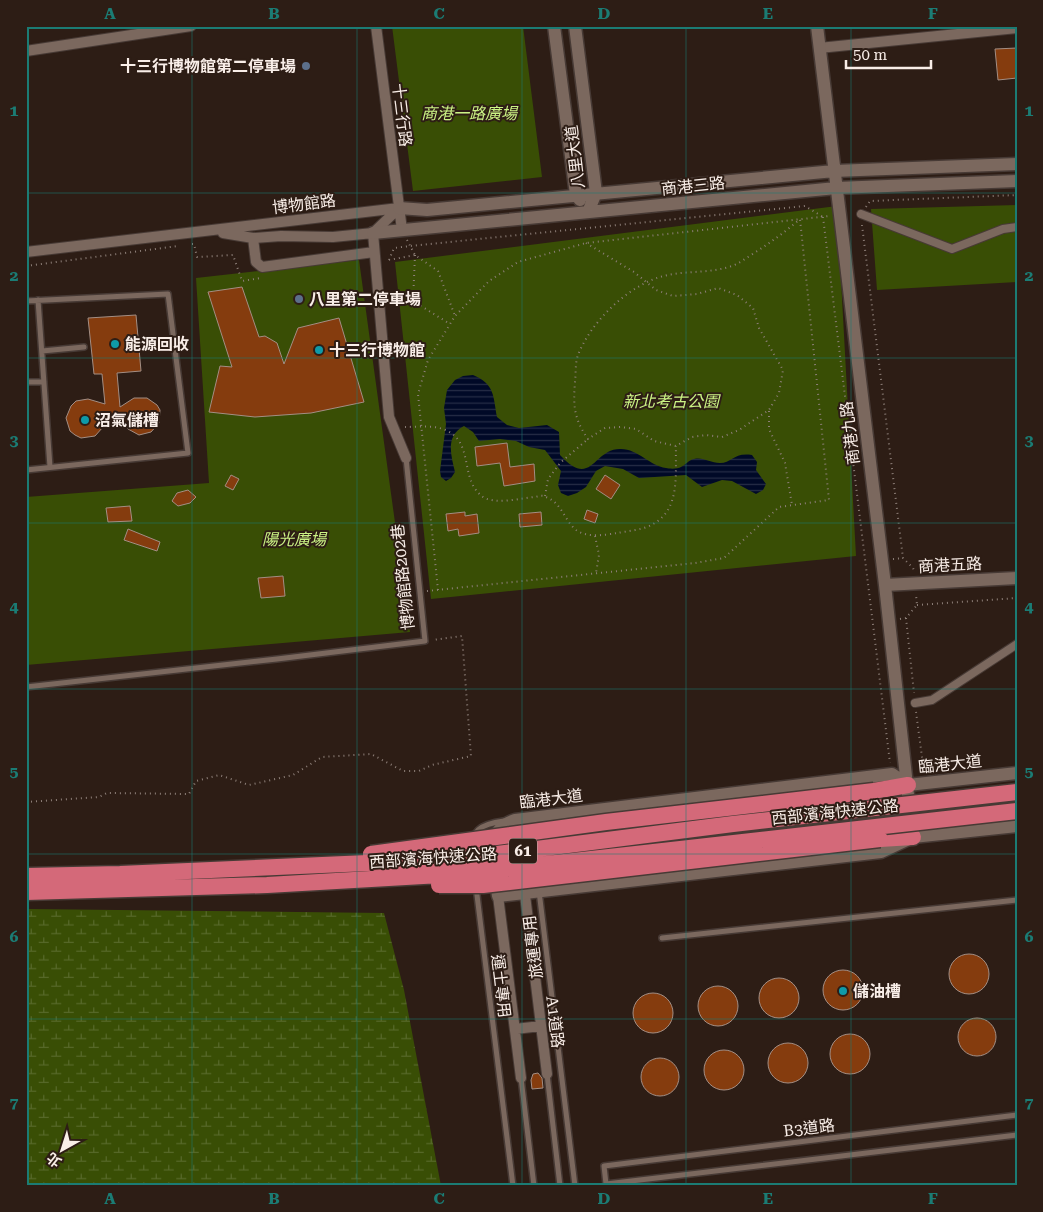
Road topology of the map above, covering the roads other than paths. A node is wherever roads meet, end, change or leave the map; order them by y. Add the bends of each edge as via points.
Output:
1 (191, 26) edge
2 (376, 26) edge
3 (554, 26) edge
4 (575, 26) edge
5 (817, 26) edge
6 (1017, 28) edge
7 (819, 48) junction
8 (26, 51) edge
9 (1017, 164) edge
10 (834, 171) junction
11 (1017, 181) edge
12 (836, 188) junction
13 (596, 193) junction
14 (576, 195) junction
15 (399, 208) junction
16 (588, 212) junction
17 (861, 214) road end
18 (1017, 227) edge
19 (402, 230) junction
20 (212, 231) junction
21 (372, 234) junction
22 (253, 238) junction
23 (26, 252) edge
24 (374, 252) junction
25 (26, 300) edge
26 (38, 300) junction
27 (84, 347) dead end
28 (42, 352) junction
29 (26, 382) edge
30 (44, 382) junction
31 (406, 458) joint
32 (50, 467) junction
33 (26, 470) edge
34 (1017, 578) edge
35 (885, 585) junction
36 (1017, 644) edge
37 (26, 687) edge
38 (915, 703) road end
39 (1017, 773) edge
40 (908, 785) junction
41 (1017, 792) edge
42 (1017, 797) edge
43 (1017, 805) edge
44 (1017, 811) edge
45 (911, 813) junction
46 (515, 820) junction
47 (1017, 826) edge
48 (913, 837) junction
49 (472, 860) dead end
50 (535, 860) junction
51 (494, 862) junction
52 (521, 862) junction
53 (266, 868) junction
54 (474, 868) dead end
55 (26, 876) edge
56 (267, 886) junction
57 (539, 891) junction
58 (26, 892) edge
59 (524, 893) junction
60 (498, 896) junction
61 (1017, 900) edge
62 (662, 938) dead end
63 (541, 1026) junction
64 (514, 1029) junction
65 (547, 1074) joint
66 (521, 1078) joint
67 (1017, 1116) edge
68 (1017, 1135) edge
69 (513, 1186) edge
70 (534, 1186) edge
71 (560, 1186) edge
72 (575, 1186) edge

1 - 8 street
2 - 15 street, 十三行路
3 - 14 street, 八里大道
4 - 13 street, 八里大道
5 - 7 street, 商港九路
6 - 7 street
7 - 10 street, 商港九路
9 - 10 street, 商港三路
10 - 12 street, 商港九路
10 - 13 street, 商港三路
11 - 12 street, 商港三路
12 - 16 street, 商港三路
12 - 35 street, 商港九路
13 - 14 street, 商港三路
13 - 16 street, 八里大道
14 - 15 street, 商港三路 via 427,210
14 - 16 street, 八里大道
15 - 19 street, 十三行路
15 - 20 street, 博物館路
15 - 21 street
16 - 19 street, 商港三路
17 - 18 street via 952,248
19 - 21 street, 商港三路
20 - 22 street, 博物館路
20 - 23 street, 博物館路
21 - 22 street, 博物館路
21 - 24 street, 博物館路202巷
22 - 24 street via 256,262 262,267
24 - 31 street, 博物館路202巷 via 389,417
25 - 26 lane
26 - 28 lane
26 - 32 lane via 168,294 188,453
27 - 28 lane
28 - 30 lane
29 - 30 lane
30 - 32 lane
31 - 37 lane, 博物館路202巷 via 425,641
32 - 33 lane
34 - 35 street, 商港五路
35 - 40 street, 商港九路
36 - 38 street via 932,700
39 - 40 street, 臨港大道
40 - 45 street, 商港九路
40 - 46 street, 臨港大道 via 892,774
40 - 53 highway, bridge
41 - 53 highway, 西部濱海快速公路 / 61, bridge via 458,859
42 - 45 street
43 - 45 street
44 - 56 highway, 西部濱海快速公路 / 61, bridge via 458,874
45 - 48 street, 商港九路
45 - 50 street via 899,818
45 - 51 street
46 - 49 lane via 480,828 473,837
46 - 51 street, 臨港大道 via 504,824 495,836
47 - 48 street
48 - 56 highway, bridge via 483,884
48 - 57 street via 881,852
50 - 52 street
50 - 57 lane, 旅運專用
51 - 52 street
51 - 60 street, 臨港大道
52 - 59 street, A1道路
53 - 55 highway, 西部濱海快速公路 / 61, bridge
54 - 69 lane, 運土專用
56 - 58 highway, 西部濱海快速公路 / 61, bridge
57 - 59 street
57 - 72 lane, 旅運專用
59 - 60 street
59 - 63 street, A1道路
60 - 64 street
61 - 62 lane
63 - 64 street
63 - 65 street, A1道路
64 - 66 street
65 - 71 lane, A1道路
66 - 70 lane
67 - 68 lane, B3道路 via 604,1166 606,1184

